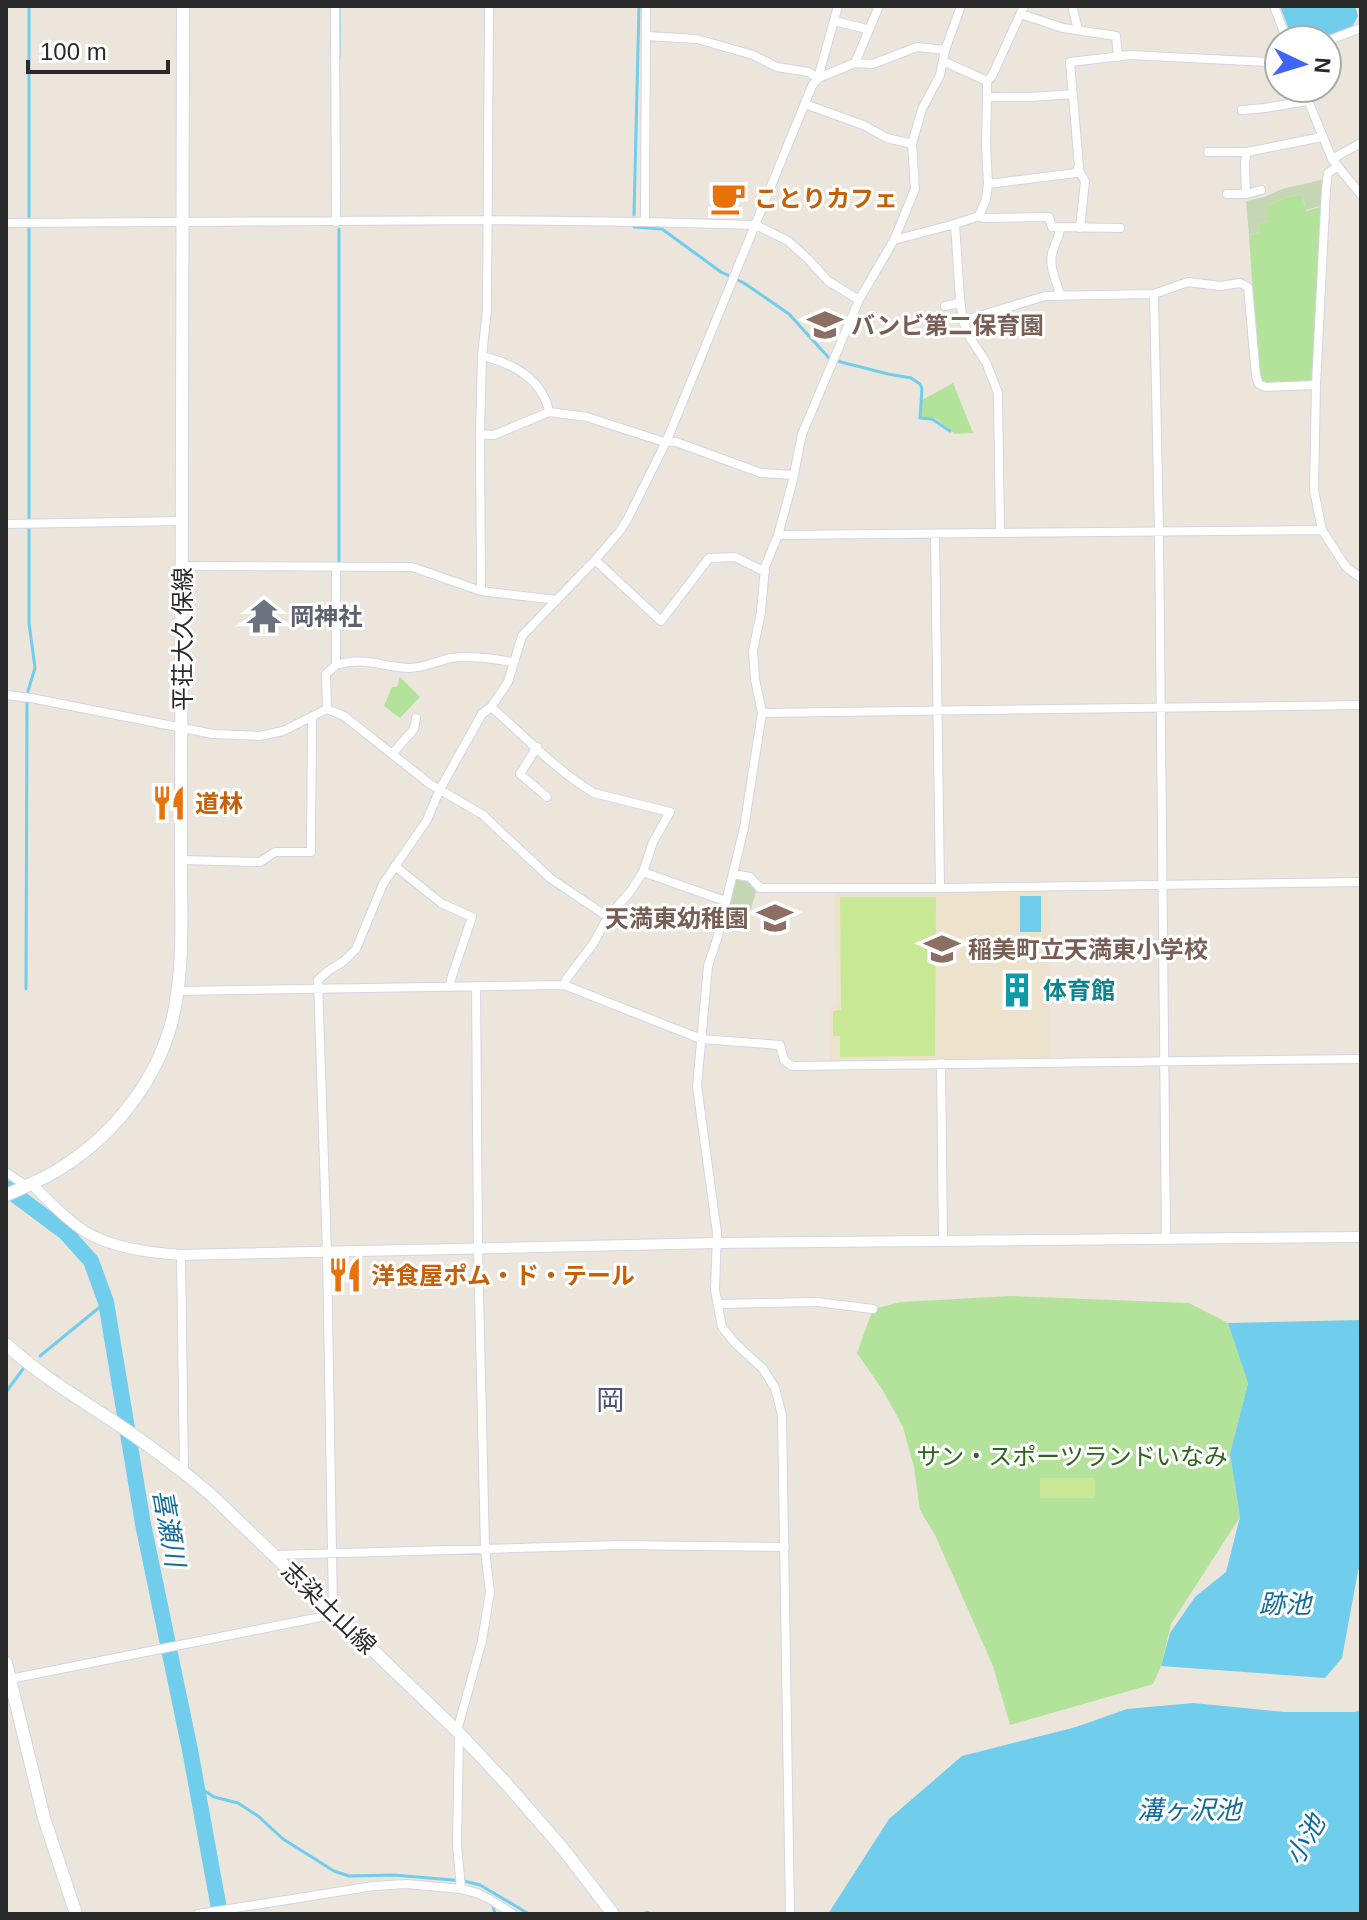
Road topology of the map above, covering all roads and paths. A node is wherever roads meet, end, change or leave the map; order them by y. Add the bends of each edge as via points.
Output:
1 (183, 6) edge
2 (335, 6) edge
3 (489, 6) edge
4 (646, 6) edge
5 (838, 6) edge
6 (879, 6) edge
7 (961, 6) edge
8 (1072, 6) edge
9 (1023, 10) edge
10 (834, 21) junction
11 (867, 29) junction
12 (1078, 29) junction
13 (646, 36) junction
14 (945, 50) junction
15 (1118, 57) junction
16 (943, 61) junction
17 (1263, 62) edge
18 (855, 63) junction
19 (818, 78) junction
20 (987, 81) junction
21 (1073, 94) junction
22 (987, 97) junction
23 (805, 104) junction
24 (1289, 104) edge
25 (1308, 104) edge
26 (1242, 110) dead end
27 (1322, 137) junction
28 (1361, 143) edge
29 (912, 144) junction
30 (1208, 152) dead end
31 (1247, 152) junction
32 (1335, 163) junction
33 (1078, 169) junction
34 (988, 184) junction
35 (1261, 190) dead end
36 (1227, 194) dead end
37 (1246, 194) junction
38 (1361, 195) edge
39 (979, 216) junction
40 (488, 220) junction
41 (336, 222) junction
42 (645, 222) junction
43 (6, 223) edge
44 (182, 223) junction
45 (955, 224) junction
46 (756, 225) junction
47 (1060, 228) junction
48 (1080, 228) junction
49 (1120, 228) dead end
50 (894, 240) junction
51 (1154, 294) junction
52 (1060, 295) junction
53 (859, 300) junction
54 (960, 301) junction
55 (945, 306) dead end
56 (963, 321) junction
57 (482, 356) junction
58 (1316, 385) junction
59 (549, 412) junction
60 (480, 434) junction
61 (667, 440) junction
62 (793, 475) junction
63 (182, 521) junction
64 (6, 524) edge
65 (1322, 530) junction
66 (1159, 531) junction
67 (1000, 533) junction
68 (935, 534) junction
69 (778, 535) junction
70 (595, 560) junction
71 (182, 566) junction
72 (336, 567) junction
73 (765, 572) junction
74 (1361, 578) edge
75 (481, 591) junction
76 (557, 600) junction
77 (513, 662) junction
78 (336, 665) junction
79 (6, 695) edge
80 (1361, 705) edge
81 (491, 707) junction
82 (1159, 707) junction
83 (327, 709) junction
84 (938, 710) junction
85 (762, 713) junction
86 (312, 717) junction
87 (416, 718) dead end
88 (181, 727) junction
89 (537, 747) junction
90 (392, 754) junction
91 (440, 789) junction
92 (547, 797) dead end
93 (181, 860) junction
94 (395, 866) junction
95 (643, 872) junction
96 (733, 874) junction
97 (1361, 882) edge
98 (1163, 884) junction
99 (940, 888) junction
100 (725, 901) junction
101 (608, 917) junction
102 (564, 985) junction
103 (450, 987) junction
104 (476, 987) junction
105 (320, 990) junction
106 (177, 991) junction
107 (701, 1039) junction
108 (1361, 1059) edge
109 (1163, 1061) junction
110 (941, 1063) junction
111 (6, 1172) edge
112 (29, 1186) junction
113 (6, 1195) edge
114 (1361, 1237) edge
115 (1166, 1239) junction
116 (943, 1241) junction
117 (717, 1243) junction
118 (478, 1248) junction
119 (327, 1252) junction
120 (181, 1255) junction
121 (718, 1304) junction
122 (873, 1309) dead end
123 (9, 1352) edge
124 (184, 1472) junction
125 (785, 1547) junction
126 (485, 1550) junction
127 (333, 1554) junction
128 (273, 1555) junction
129 (335, 1613) junction
130 (7, 1669) edge
131 (458, 1733) junction
132 (461, 1888) junction
133 (209, 1912) edge
134 (76, 1914) edge
135 (198, 1914) edge
136 (513, 1914) edge
137 (613, 1914) edge
138 (790, 1914) edge

1 - 44 main road, 平荘大久保線
2 - 41 street
3 - 40 street
4 - 13 street
5 - 10 street
6 - 11 street
7 - 14 street
8 - 12 street
9 - 12 street
9 - 20 street
10 - 11 street
10 - 19 street
11 - 18 street
12 - 15 street via 1116,36
13 - 19 street via 697,39
13 - 42 street
14 - 16 street
14 - 18 street via 917,47 873,64
15 - 17 street
15 - 21 street via 1070,62
16 - 20 street
16 - 29 street
18 - 19 street
19 - 23 street
20 - 22 street
21 - 22 street
21 - 33 street
22 - 34 street
23 - 29 street
23 - 46 street
24 - 26 street
25 - 27 street
27 - 31 street
27 - 32 street
28 - 32 street
29 - 50 street via 915,189
30 - 31 street
31 - 37 street
32 - 38 street
32 - 58 street via 1326,189
33 - 34 street
33 - 48 street via 1085,181
34 - 39 street
35 - 37 street
36 - 37 street
39 - 45 street
39 - 47 street via 1049,217 1052,227
40 - 41 street
40 - 42 street
40 - 57 street
41 - 44 street
42 - 46 street
43 - 44 street
44 - 63 main road, 平荘大久保線
45 - 50 street
45 - 54 street
46 - 53 street via 788,241 828,281
46 - 61 street
47 - 48 street
47 - 52 street via 1051,264
48 - 49 street
50 - 53 street
51 - 52 street
51 - 58 street via 1188,282 1248,287 1259,384
51 - 66 street
52 - 56 street
53 - 62 street via 802,434
54 - 55 street
54 - 56 street
56 - 67 street via 998,393
57 - 59 street via 514,366 538,385
57 - 60 street
58 - 65 street via 1314,490
59 - 60 street via 494,435
59 - 61 street
60 - 75 street
61 - 62 street via 761,473
61 - 70 street via 620,531
62 - 69 street
63 - 64 street
63 - 71 main road, 平荘大久保線
65 - 66 street
65 - 74 street via 1346,567
66 - 67 street
66 - 82 street
67 - 68 street
68 - 69 street
68 - 84 street
69 - 73 street
70 - 73 street via 661,621 709,558 735,557
70 - 76 street
71 - 72 street
71 - 88 main road, 平荘大久保線
72 - 75 street via 412,567
72 - 78 street
73 - 85 street via 753,651
75 - 76 street
76 - 77 street via 522,636
77 - 78 street via 454,657 406,668 357,660
77 - 81 street via 508,682
78 - 83 street via 326,674
79 - 88 street
80 - 82 street
81 - 89 street
81 - 91 street
82 - 84 street
82 - 98 street
83 - 86 street
83 - 90 street
84 - 85 street
84 - 99 street
85 - 96 street
86 - 88 street via 260,736
86 - 93 street via 311,852 275,852 260,862
87 - 90 street via 414,729
88 - 93 main road, 平荘大久保線
89 - 92 street via 520,774
89 - 95 street via 594,793 670,812
90 - 91 street
91 - 94 street via 427,820
91 - 101 street via 483,815 550,878
93 - 106 main road, 平荘大久保線
94 - 103 street via 441,903 472,917
94 - 105 street via 356,949 318,980
95 - 100 street
95 - 101 street
96 - 99 street via 750,877 760,888
96 - 100 street
97 - 98 street
98 - 99 street
98 - 109 street
100 - 107 street via 708,966
101 - 102 street
102 - 104 street
102 - 107 street
103 - 104 street
103 - 105 street
104 - 118 street
105 - 106 street
105 - 119 street
106 - 112 main road, 平荘大久保線 via 165,1044 120,1117 93,1144
107 - 110 street via 780,1045 792,1066
107 - 117 street via 697,1086
108 - 109 street
109 - 110 street
109 - 115 street
110 - 116 street
111 - 112 street
112 - 113 main road, 平荘大久保線
112 - 120 street via 89,1234 130,1249
114 - 115 street
115 - 116 street
116 - 117 street
117 - 118 street
117 - 121 street
118 - 119 street
118 - 126 street
119 - 120 street
119 - 127 street
120 - 124 street
121 - 122 street via 817,1302
121 - 125 street via 722,1327 775,1388 782,1415
123 - 124 main road, 志染土山線
124 - 128 main road, 志染土山線
125 - 126 street
125 - 138 street
126 - 127 street
126 - 131 street via 490,1592
127 - 128 street
127 - 129 street
128 - 129 main road, 志染土山線
129 - 130 street via 158,1650
129 - 131 main road, 志染土山線
130 - 134 main road via 44,1818
131 - 132 street
131 - 137 main road, 志染土山線
132 - 133 street via 374,1886
132 - 136 street
133 - 135 street

